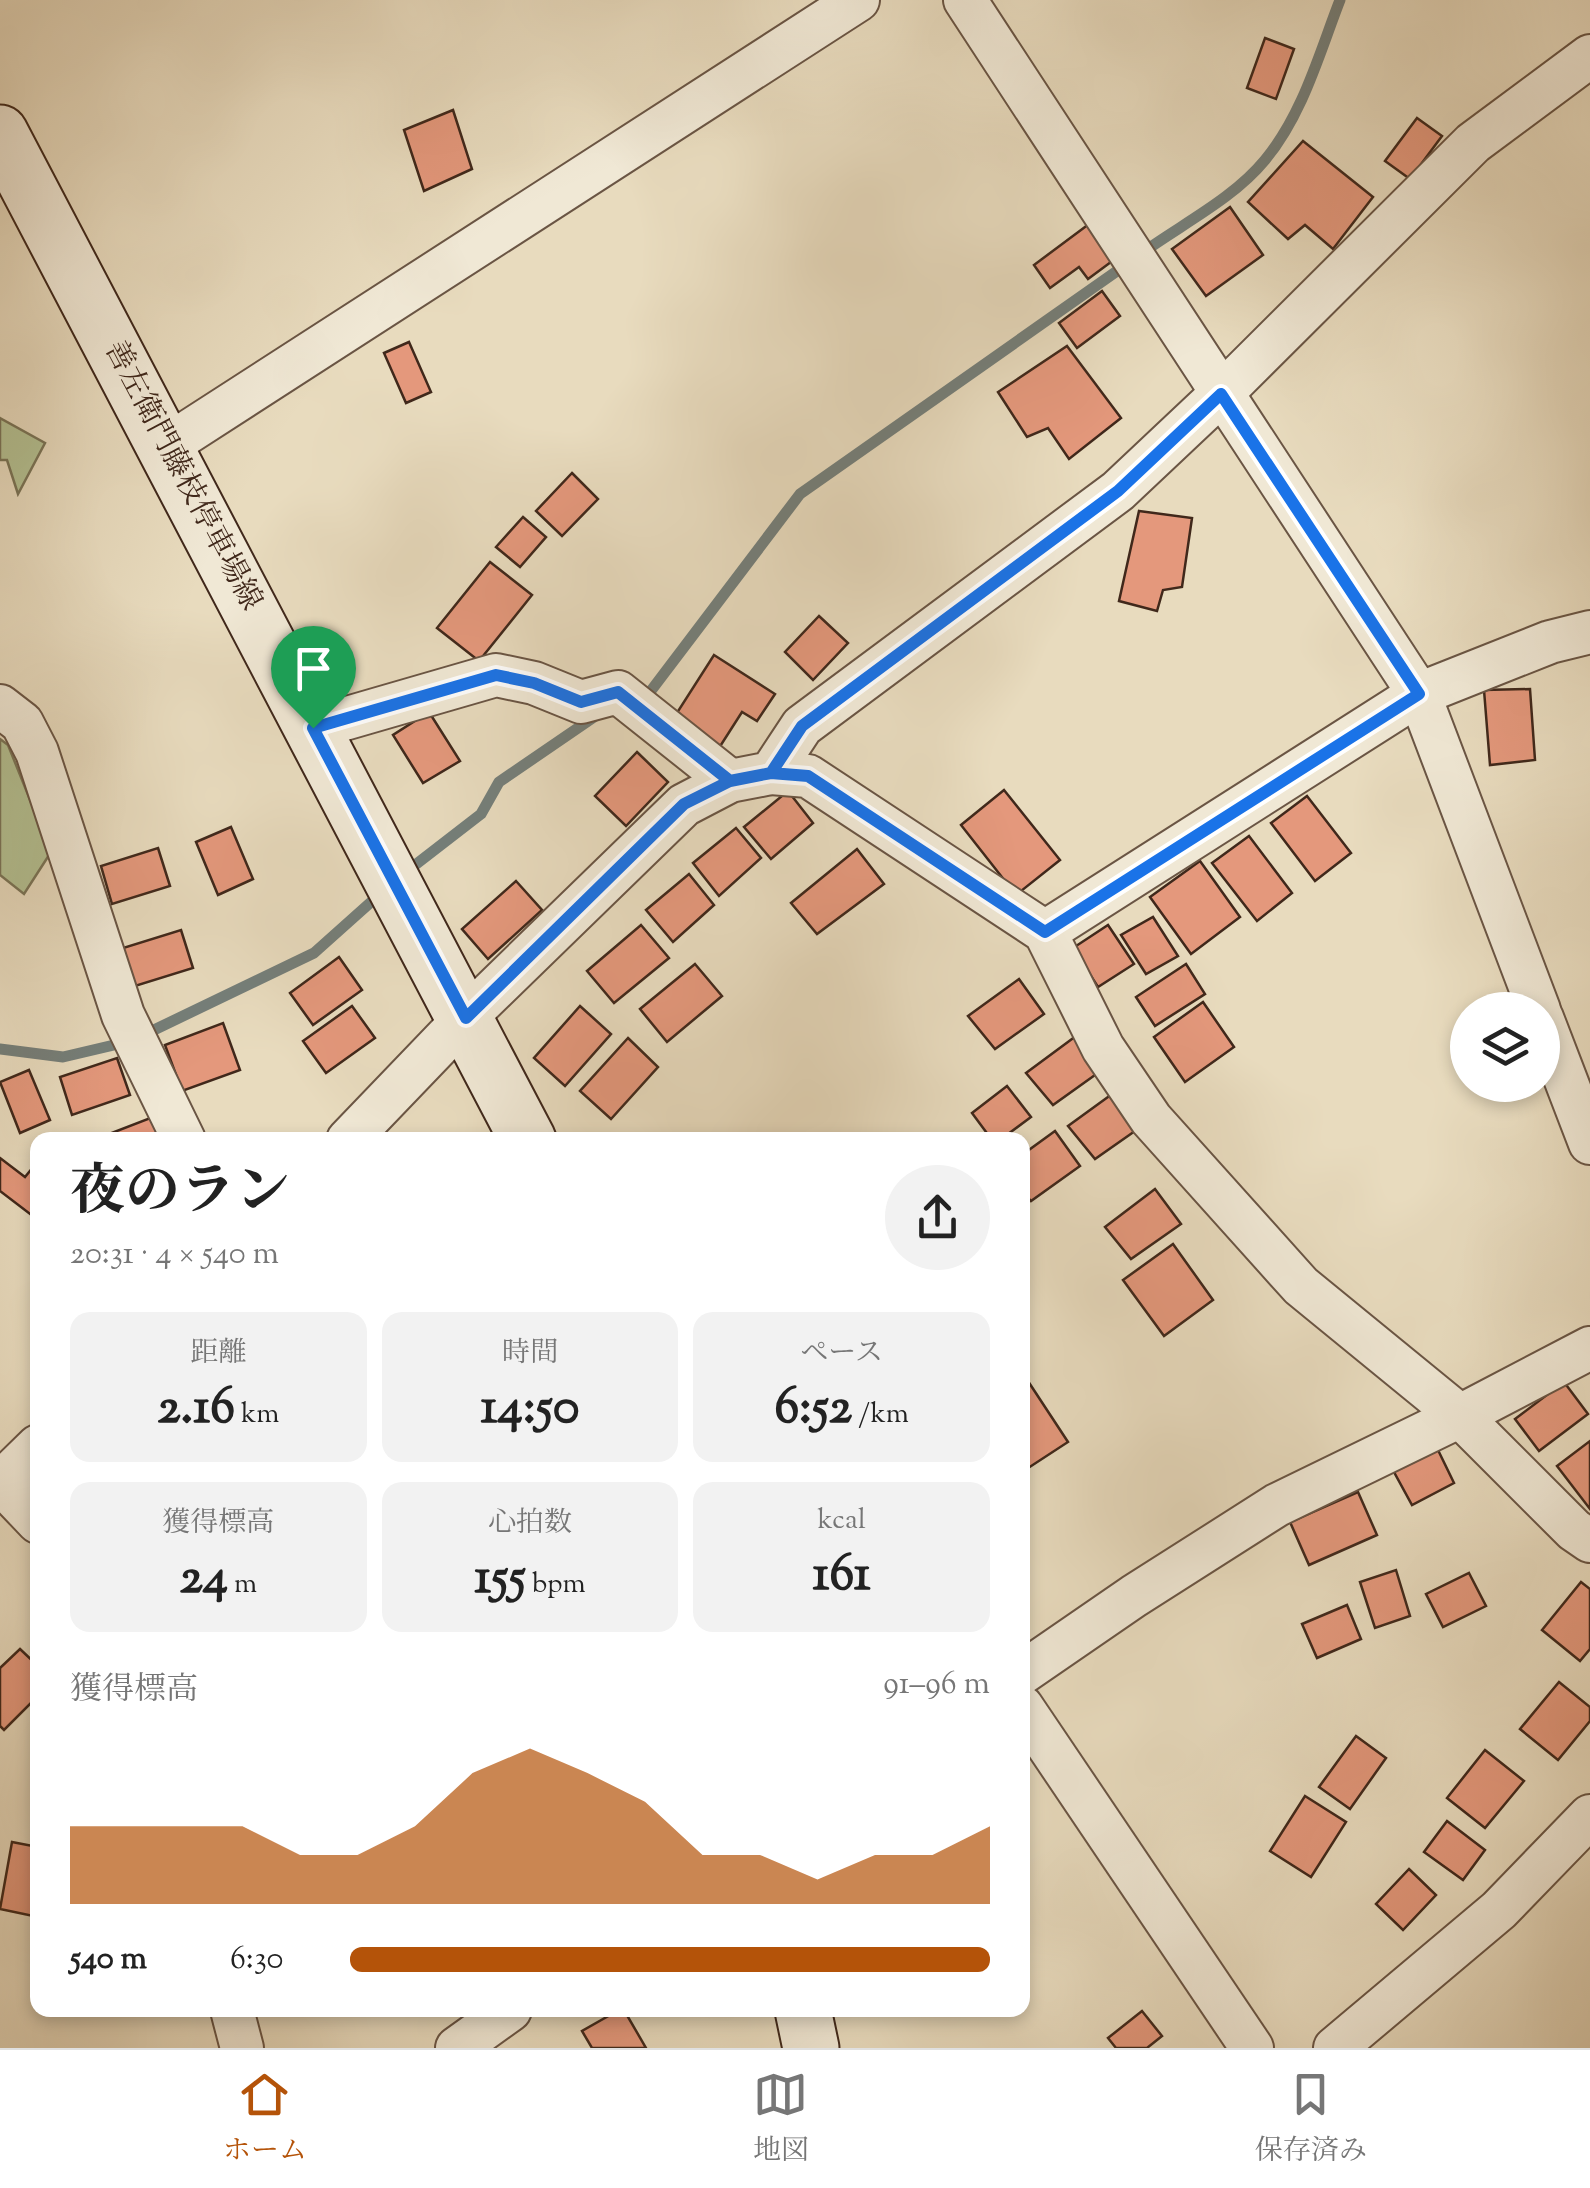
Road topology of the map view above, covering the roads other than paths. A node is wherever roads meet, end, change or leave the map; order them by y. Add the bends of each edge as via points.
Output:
1 (858, 0) edge
2 (965, 0) edge
3 (1590, 56) edge
4 (0, 132) edge
5 (1221, 394) junction
6 (165, 447) junction
7 (1590, 632) edge
8 (1419, 694) junction
9 (0, 706) edge
10 (313, 728) junction
11 (771, 773) junction
12 (730, 781) junction
13 (1045, 932) junction
14 (1532, 992) edge
15 (466, 1018) junction
16 (1560, 1065) edge
17 (180, 1132) edge
18 (356, 1132) edge
19 (524, 1132) edge
20 (1590, 1144) edge
21 (1590, 1348) edge
22 (1460, 1416) junction
23 (30, 1454) edge
24 (0, 1482) edge
25 (30, 1514) edge
26 (1590, 1541) edge
27 (1030, 1669) edge
28 (1030, 1719) edge
29 (1590, 1816) edge
30 (234, 2017) edge
31 (500, 2017) edge
32 (804, 2017) edge
33 (242, 2048) edge
34 (457, 2048) edge
35 (811, 2048) edge
36 (1252, 2048) edge
37 (1335, 2048) edge

1 - 6 street
2 - 5 street
3 - 5 street via 1472,143
4 - 6 main road, 善左衛門藤枝停車場線
5 - 8 street
5 - 11 street via 1118,491 802,726
6 - 10 main road, 善左衛門藤枝停車場線
7 - 8 street
8 - 13 street
8 - 14 street
9 - 17 street via 22,723 38,752 123,1015
10 - 12 street via 496,675 581,702 618,692
10 - 15 main road, 善左衛門藤枝停車場線
11 - 12 street
11 - 13 street via 808,776
12 - 15 street via 684,804
13 - 22 street via 1103,1048 1151,1119 1301,1286
15 - 18 street
15 - 19 main road, 善左衛門藤枝停車場線
16 - 20 street
21 - 22 street
22 - 26 street
22 - 27 street via 1277,1505
23 - 24 street
24 - 25 street
28 - 36 street
29 - 37 street via 1500,1910
30 - 33 street
31 - 34 street
32 - 35 main road

